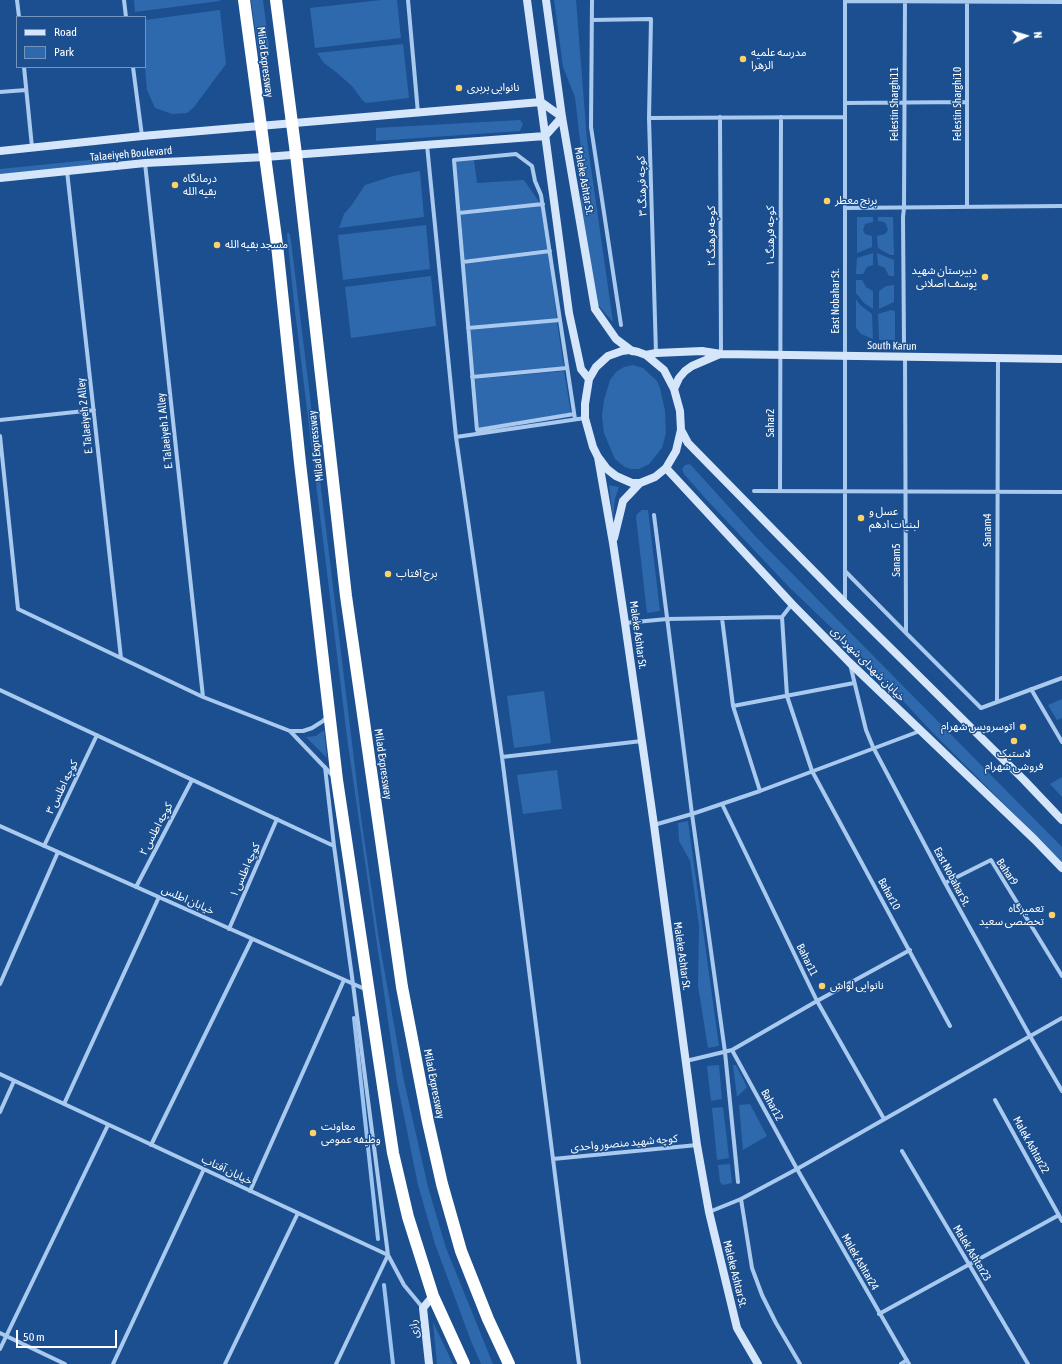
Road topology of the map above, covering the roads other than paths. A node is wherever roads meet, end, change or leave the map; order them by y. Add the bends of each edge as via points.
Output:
1 (17, 0) edge
2 (124, 0) edge
3 (244, 0) edge
4 (276, 0) edge
5 (408, 0) edge
6 (527, 0) edge
7 (546, 0) edge
8 (592, 0) edge
9 (845, 1) edge
10 (904, 1) edge
11 (967, 1) edge
12 (1062, 2) edge
13 (19, 16) edge
14 (126, 16) edge
15 (592, 20) junction
16 (24, 68) edge
17 (133, 68) edge
18 (26, 90) junction
19 (0, 92) edge
20 (541, 102) junction
21 (904, 102) junction
22 (967, 102) junction
23 (845, 103) junction
24 (418, 113) junction
25 (562, 117) junction
26 (781, 117) junction
27 (845, 117) junction
28 (649, 118) junction
29 (720, 118) junction
30 (293, 124) junction
31 (261, 126) junction
32 (142, 136) junction
33 (545, 136) junction
34 (427, 145) junction
35 (32, 148) junction
36 (0, 151) edge
37 (296, 154) junction
38 (265, 157) junction
39 (146, 163) junction
40 (67, 171) junction
41 (0, 178) edge
42 (543, 204) junction
43 (1062, 206) edge
44 (967, 207) junction
45 (845, 208) junction
46 (904, 208) junction
47 (459, 213) junction
48 (550, 251) junction
49 (463, 262) junction
50 (560, 320) junction
51 (620, 325) dead end
52 (468, 328) junction
53 (904, 345) dead end
54 (632, 351) junction
55 (656, 353) junction
56 (721, 354) junction
57 (646, 355) junction
58 (780, 355) junction
59 (845, 356) junction
60 (905, 357) junction
61 (998, 358) junction
62 (1062, 359) edge
63 (567, 368) junction
64 (472, 377) junction
65 (589, 379) junction
66 (674, 389) junction
67 (94, 410) junction
68 (574, 417) junction
69 (585, 418) junction
70 (0, 420) edge
71 (681, 430) junction
72 (0, 436) edge
73 (456, 437) junction
74 (598, 457) junction
75 (666, 468) junction
76 (640, 483) junction
77 (754, 491) dead end
78 (780, 491) junction
79 (845, 491) junction
80 (906, 492) junction
81 (997, 492) junction
82 (1062, 492) edge
83 (654, 515) dead end
84 (613, 543) junction
85 (845, 571) junction
86 (845, 602) junction
87 (792, 604) junction
88 (782, 617) junction
89 (722, 618) junction
90 (667, 619) junction
91 (625, 623) junction
92 (906, 633) junction
93 (121, 658) junction
94 (849, 662) junction
95 (1062, 678) edge
96 (854, 683) junction
97 (1031, 689) junction
98 (0, 690) edge
99 (787, 696) junction
100 (203, 697) junction
101 (997, 702) junction
102 (734, 706) junction
103 (330, 714) junction
104 (290, 731) junction
105 (920, 731) junction
106 (97, 735) junction
107 (642, 741) junction
108 (1062, 742) edge
109 (873, 747) junction
110 (502, 757) junction
111 (325, 767) junction
112 (812, 771) junction
113 (192, 780) junction
114 (337, 780) junction
115 (760, 791) junction
116 (722, 804) junction
117 (692, 814) junction
118 (277, 819) junction
119 (1062, 820) edge
120 (654, 825) junction
121 (0, 826) edge
122 (44, 846) junction
123 (334, 846) junction
124 (58, 852) junction
125 (1062, 868) edge
126 (945, 883) junction
127 (136, 887) junction
128 (159, 897) junction
129 (229, 929) junction
130 (252, 939) junction
131 (910, 950) junction
132 (1062, 976) edge
133 (344, 980) junction
134 (0, 984) edge
135 (354, 984) junction
136 (369, 991) junction
137 (817, 1000) junction
138 (1062, 1018) edge
139 (950, 1026) dead end
140 (1030, 1036) junction
141 (732, 1050) junction
142 (725, 1052) junction
143 (685, 1061) junction
144 (0, 1074) edge
145 (14, 1081) junction
146 (1062, 1091) edge
147 (995, 1100) dead end
148 (64, 1104) junction
149 (0, 1112) edge
150 (884, 1119) junction
151 (108, 1125) junction
152 (151, 1145) junction
153 (697, 1145) junction
154 (902, 1151) dead end
155 (553, 1159) junction
156 (204, 1169) junction
157 (797, 1169) junction
158 (738, 1182) dead end
159 (250, 1191) junction
160 (741, 1199) junction
161 (709, 1212) junction
162 (298, 1213) junction
163 (1059, 1215) junction
164 (1062, 1221) edge
165 (388, 1255) junction
166 (968, 1265) junction
167 (433, 1296) junction
168 (423, 1308) junction
169 (879, 1314) junction
170 (0, 1333) edge
171 (6, 1336) junction
172 (0, 1349) edge
173 (908, 1362) edge
174 (65, 1364) edge
175 (112, 1364) edge
176 (225, 1364) edge
177 (336, 1364) edge
178 (429, 1364) edge
179 (464, 1364) edge
180 (509, 1364) edge
181 (579, 1364) edge
182 (758, 1364) edge
183 (800, 1364) edge
184 (901, 1364) edge
185 (1028, 1364) edge

1 - 13 street
2 - 14 street
3 - 31 highway, Milad Expressway
4 - 30 highway, Milad Expressway
5 - 24 street
6 - 20 main road
7 - 25 main road, Maleke Ashtar St.
8 - 15 street
9 - 10 street
9 - 23 street, East Nobahar St.
10 - 11 street
10 - 21 street, Felestin Sharghi11
11 - 12 street
11 - 22 street, Felestin Sharghi10
15 - 28 street, کوچه فرهنگ ۳ via 651,19
15 - 51 street via 591,127
16 - 18 street
17 - 32 street
18 - 19 street
18 - 35 street
20 - 24 main road, Talaeiyeh Boulevard
20 - 25 main road
20 - 33 main road
21 - 22 street
21 - 23 street
21 - 46 street, Felestin Sharghi11
22 - 44 street, Felestin Sharghi10
23 - 27 street, East Nobahar St.
24 - 30 main road, Talaeiyeh Boulevard
25 - 33 main road
25 - 54 main road, Maleke Ashtar St. via 595,309 616,339
26 - 27 street
26 - 29 street
26 - 58 street, کوچه فرهنگ ۱
27 - 45 street, East Nobahar St.
28 - 29 street
28 - 55 street, کوچه فرهنگ ۳
29 - 56 street, کوچه فرهنگ ۲
30 - 31 main road, Talaeiyeh Boulevard
30 - 37 highway, Milad Expressway
31 - 32 main road, Talaeiyeh Boulevard
31 - 38 highway, Milad Expressway
32 - 35 main road, Talaeiyeh Boulevard
33 - 34 main road, Talaeiyeh Boulevard
33 - 65 main road via 569,313 581,369
34 - 37 main road, Talaeiyeh Boulevard
34 - 73 street
35 - 36 main road, Talaeiyeh Boulevard
37 - 38 main road, Talaeiyeh Boulevard
37 - 180 highway, Milad Expressway via 346,596 402,987 444,1192 461,1250
38 - 39 main road, Talaeiyeh Boulevard
38 - 103 highway, Milad Expressway
39 - 40 main road, Talaeiyeh Boulevard
39 - 100 street, E. Talaeiyeh 1 Alley
40 - 41 main road, Talaeiyeh Boulevard
40 - 67 street, E. Talaeiyeh 2 Alley
42 - 47 street
42 - 47 street via 532,166 516,154 454,160
42 - 48 street
43 - 44 street
44 - 46 street
45 - 46 street
45 - 59 street, East Nobahar St.
46 - 53 street, Felestin Sharghi11
47 - 49 street
48 - 49 street
48 - 50 street
49 - 52 street
50 - 52 street
50 - 63 street
52 - 64 street
54 - 57 main road
54 - 65 main road via 622,351 608,356 596,367
55 - 56 main road, South Karun via 702,351
55 - 57 main road, South Karun
56 - 58 main road, South Karun
56 - 66 main road via 685,371
57 - 66 main road via 664,370
58 - 59 main road, South Karun
58 - 78 street, Sahar2
59 - 60 main road, South Karun
59 - 79 street, East Nobahar St.
60 - 61 main road, South Karun
60 - 80 street, Sanam5
61 - 62 main road, South Karun
61 - 81 street, Sanam4
63 - 64 street
63 - 68 street
64 - 68 street via 477,430
65 - 69 main road
66 - 71 main road via 680,411
67 - 70 street
67 - 93 street, E. Talaeiyeh 2 Alley
68 - 69 street
68 - 73 street
69 - 74 main road via 589,437
71 - 75 main road via 676,451
71 - 86 main road via 688,443
72 - 93 street via 18,609
73 - 110 street
74 - 76 main road via 616,476 632,483
74 - 84 main road, Maleke Ashtar St.
75 - 76 main road via 655,477
75 - 87 main road, خیابان شهدای شهرداری
76 - 84 main road, Maleke Ashtar St. via 623,501
77 - 78 street
78 - 79 street
79 - 80 street
79 - 85 street, East Nobahar St.
80 - 81 street
80 - 92 street, Sanam5
81 - 82 street
81 - 101 street, Sanam4
83 - 90 street
84 - 91 main road, Maleke Ashtar St.
85 - 86 street, East Nobahar St.
85 - 92 street
86 - 119 main road
87 - 88 street
87 - 94 main road, خیابان شهدای شهرداری
88 - 89 street
88 - 99 street, Bahar10
89 - 90 street
89 - 102 street
90 - 91 street
90 - 117 street
91 - 107 main road, Maleke Ashtar St.
92 - 101 street via 981,708
93 - 100 street
94 - 96 street, East Nobahar St.
94 - 105 main road, خیابان شهدای شهرداری
95 - 97 street
96 - 99 street
96 - 109 street, East Nobahar St.
97 - 101 street
97 - 108 street
98 - 106 street
99 - 102 street
99 - 112 street, Bahar10
100 - 104 street
102 - 115 street
103 - 104 street via 312,728
103 - 114 highway, Milad Expressway
104 - 111 street
105 - 109 street
105 - 125 main road, خیابان شهدای شهرداری
106 - 113 street
106 - 122 street, کوچه اطلس ۳
107 - 110 street
107 - 120 main road, Maleke Ashtar St.
109 - 112 street
109 - 126 street, East Nobahar St.
110 - 155 street
111 - 114 street
111 - 123 street
112 - 115 street
112 - 131 street, Bahar10
113 - 118 street
113 - 127 street, کوچه اطلس ۲
114 - 136 highway, Milad Expressway
115 - 116 street
116 - 117 street
116 - 137 street, Bahar11
117 - 120 street
117 - 142 street
118 - 123 street
118 - 129 street, کوچه اطلس ۱
120 - 143 main road, Maleke Ashtar St.
121 - 122 street, خیابان اطلس
122 - 124 street, خیابان اطلس
123 - 135 street
124 - 127 street, خیابان اطلس
124 - 134 street
126 - 132 street, Bahar9 via 991,860
126 - 140 street, East Nobahar St.
127 - 128 street, خیابان اطلس
128 - 129 street, خیابان اطلس
128 - 148 street
129 - 130 street, خیابان اطلس
130 - 133 street, خیابان اطلس
130 - 152 street
131 - 137 street
131 - 139 street, Bahar10
133 - 135 street, خیابان اطلس
133 - 159 street
135 - 136 street, خیابان اطلس
135 - 165 street
136 - 167 highway, Milad Expressway via 393,1152 408,1217
137 - 141 street
137 - 150 street, Bahar11
138 - 140 street
140 - 146 street, East Nobahar St.
140 - 150 street
141 - 142 street
141 - 157 street, Bahar12
142 - 143 street
142 - 158 street
143 - 153 main road, Maleke Ashtar St.
144 - 145 street, خیابان آفتاب
145 - 148 street, خیابان آفتاب
145 - 149 street
147 - 163 street, Malek Ashtar22
148 - 151 street, خیابان آفتاب
150 - 157 street
151 - 152 street, خیابان آفتاب
151 - 171 street
152 - 156 street, خیابان آفتاب
153 - 155 street, کوچه شهید منصور واحدی
153 - 161 main road, Maleke Ashtar St.
154 - 166 street, Malek Ashtar23
155 - 181 street
156 - 159 street, خیابان آفتاب
156 - 175 street
157 - 160 street
157 - 169 street, Malek Ashtar24
159 - 162 street, خیابان آفتاب
160 - 161 street
160 - 183 street via 752,1268 776,1323
161 - 182 main road, Maleke Ashtar St. via 737,1328
162 - 165 street, خیابان آفتاب
162 - 176 street
163 - 164 street, Malek Ashtar22
163 - 166 street
165 - 168 street via 404,1285
165 - 177 street
166 - 169 street
166 - 185 street, Malek Ashtar23
167 - 168 main road, رازی
167 - 179 highway, Milad Expressway
168 - 178 main road, رازی
169 - 173 street, Malek Ashtar24
170 - 171 street
171 - 172 street
171 - 174 street
173 - 184 street

